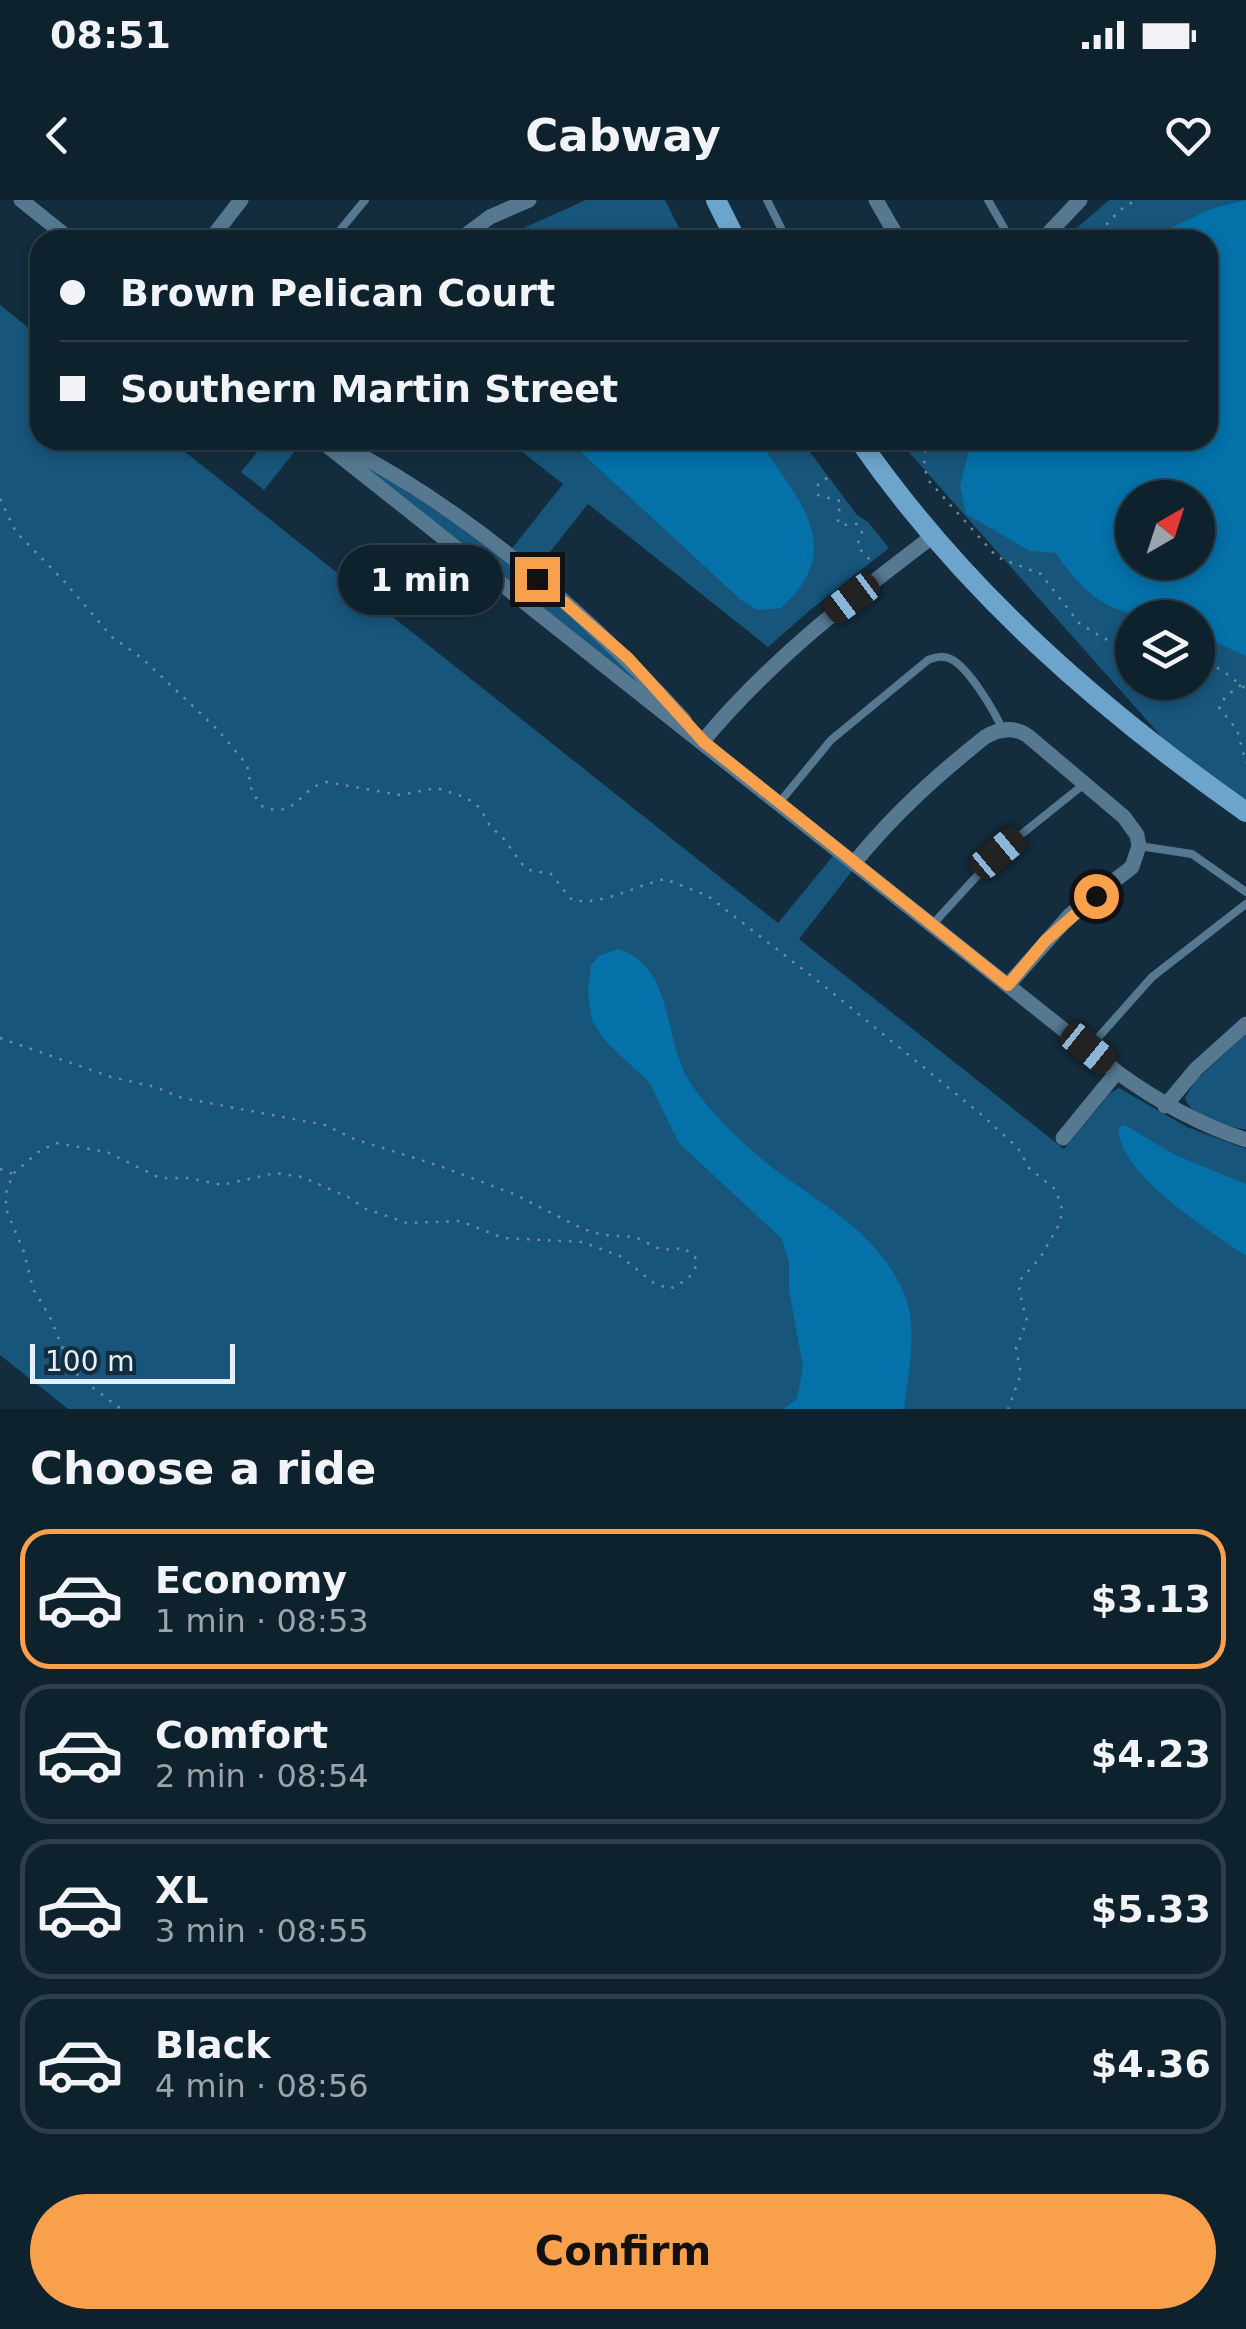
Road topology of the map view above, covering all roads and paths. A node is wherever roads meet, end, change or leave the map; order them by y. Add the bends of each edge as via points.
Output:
1 (21, 200) edge
2 (242, 200) edge
3 (364, 200) edge
4 (528, 200) edge
5 (716, 200) edge
6 (766, 200) edge
7 (876, 200) edge
8 (988, 200) edge
9 (1080, 200) edge
10 (1136, 200) edge
11 (58, 230) edge
12 (222, 230) edge
13 (340, 230) edge
14 (472, 230) edge
15 (731, 230) edge
16 (782, 230) edge
17 (893, 230) edge
18 (1006, 230) edge
19 (1052, 230) edge
20 (1101, 230) edge
21 (332, 450) edge
22 (349, 450) edge
23 (866, 450) edge
24 (925, 450) edge
25 (828, 478) dead end
26 (0, 500) edge
27 (933, 536) junction
28 (872, 562) dead end
29 (1115, 643) edge
30 (1215, 667) edge
31 (1244, 687) edge
32 (1004, 730) junction
33 (704, 742) junction
34 (1246, 763) edge
35 (1084, 784) junction
36 (780, 803) junction
37 (1246, 812) edge
38 (1139, 846) junction
39 (854, 864) junction
40 (1246, 892) edge
41 (1246, 904) edge
42 (932, 925) junction
43 (1008, 985) junction
44 (1246, 1024) edge
45 (0, 1038) edge
46 (1088, 1048) junction
47 (1117, 1072) junction
48 (1166, 1106) junction
49 (1064, 1138) dead end
50 (1246, 1140) edge
51 (0, 1169) edge
52 (14, 1174) junction
53 (8, 1218) junction
54 (0, 1220) edge
55 (121, 1409) edge
56 (1008, 1409) edge

1 - 11 street
2 - 12 street
3 - 13 lane
4 - 14 street
5 - 15 main road
6 - 16 lane
7 - 17 street
8 - 18 lane
9 - 19 street
10 - 20 path
21 - 33 street
22 - 33 street via 509,556 628,658
23 - 27 main road
24 - 29 path via 929,480 996,557 1041,574 1079,623
25 - 28 path via 818,484 818,494 840,500 838,522 861,527 857,546
26 - 56 path via 16,532 112,638 218,730 246,765 263,806 294,806 326,782 400,795 437,788 474,802 529,870 550,874 572,900 664,879 708,896 983,1116 1056,1190 1062,1209 1040,1258 1021,1279 1027,1321 1016,1348 1020,1374
27 - 33 street via 787,651
27 - 37 main road via 1044,654 1115,716
30 - 31 path
31 - 34 path via 1220,707 1237,730
32 - 35 street via 1022,732
32 - 36 lane via 961,667 937,657 831,740
32 - 39 street via 985,736 922,788
33 - 36 street
35 - 38 street via 1124,817
35 - 42 lane via 998,853
36 - 39 street
38 - 40 lane via 1192,854
38 - 43 street via 1132,867 1070,915
39 - 42 street
41 - 46 lane via 1152,976
42 - 43 street
43 - 46 street
44 - 48 street
45 - 52 path via 182,1098 326,1125 514,1194 583,1229 635,1237 662,1250 684,1248 697,1265 670,1289 620,1256 582,1242 503,1238 460,1221 407,1223 302,1177 274,1173 222,1185 160,1178 107,1152 66,1143 46,1146
46 - 47 street
47 - 48 street
47 - 49 street
48 - 50 street
51 - 52 path
52 - 53 path via 4,1202
53 - 54 path
53 - 55 path via 69,1364

